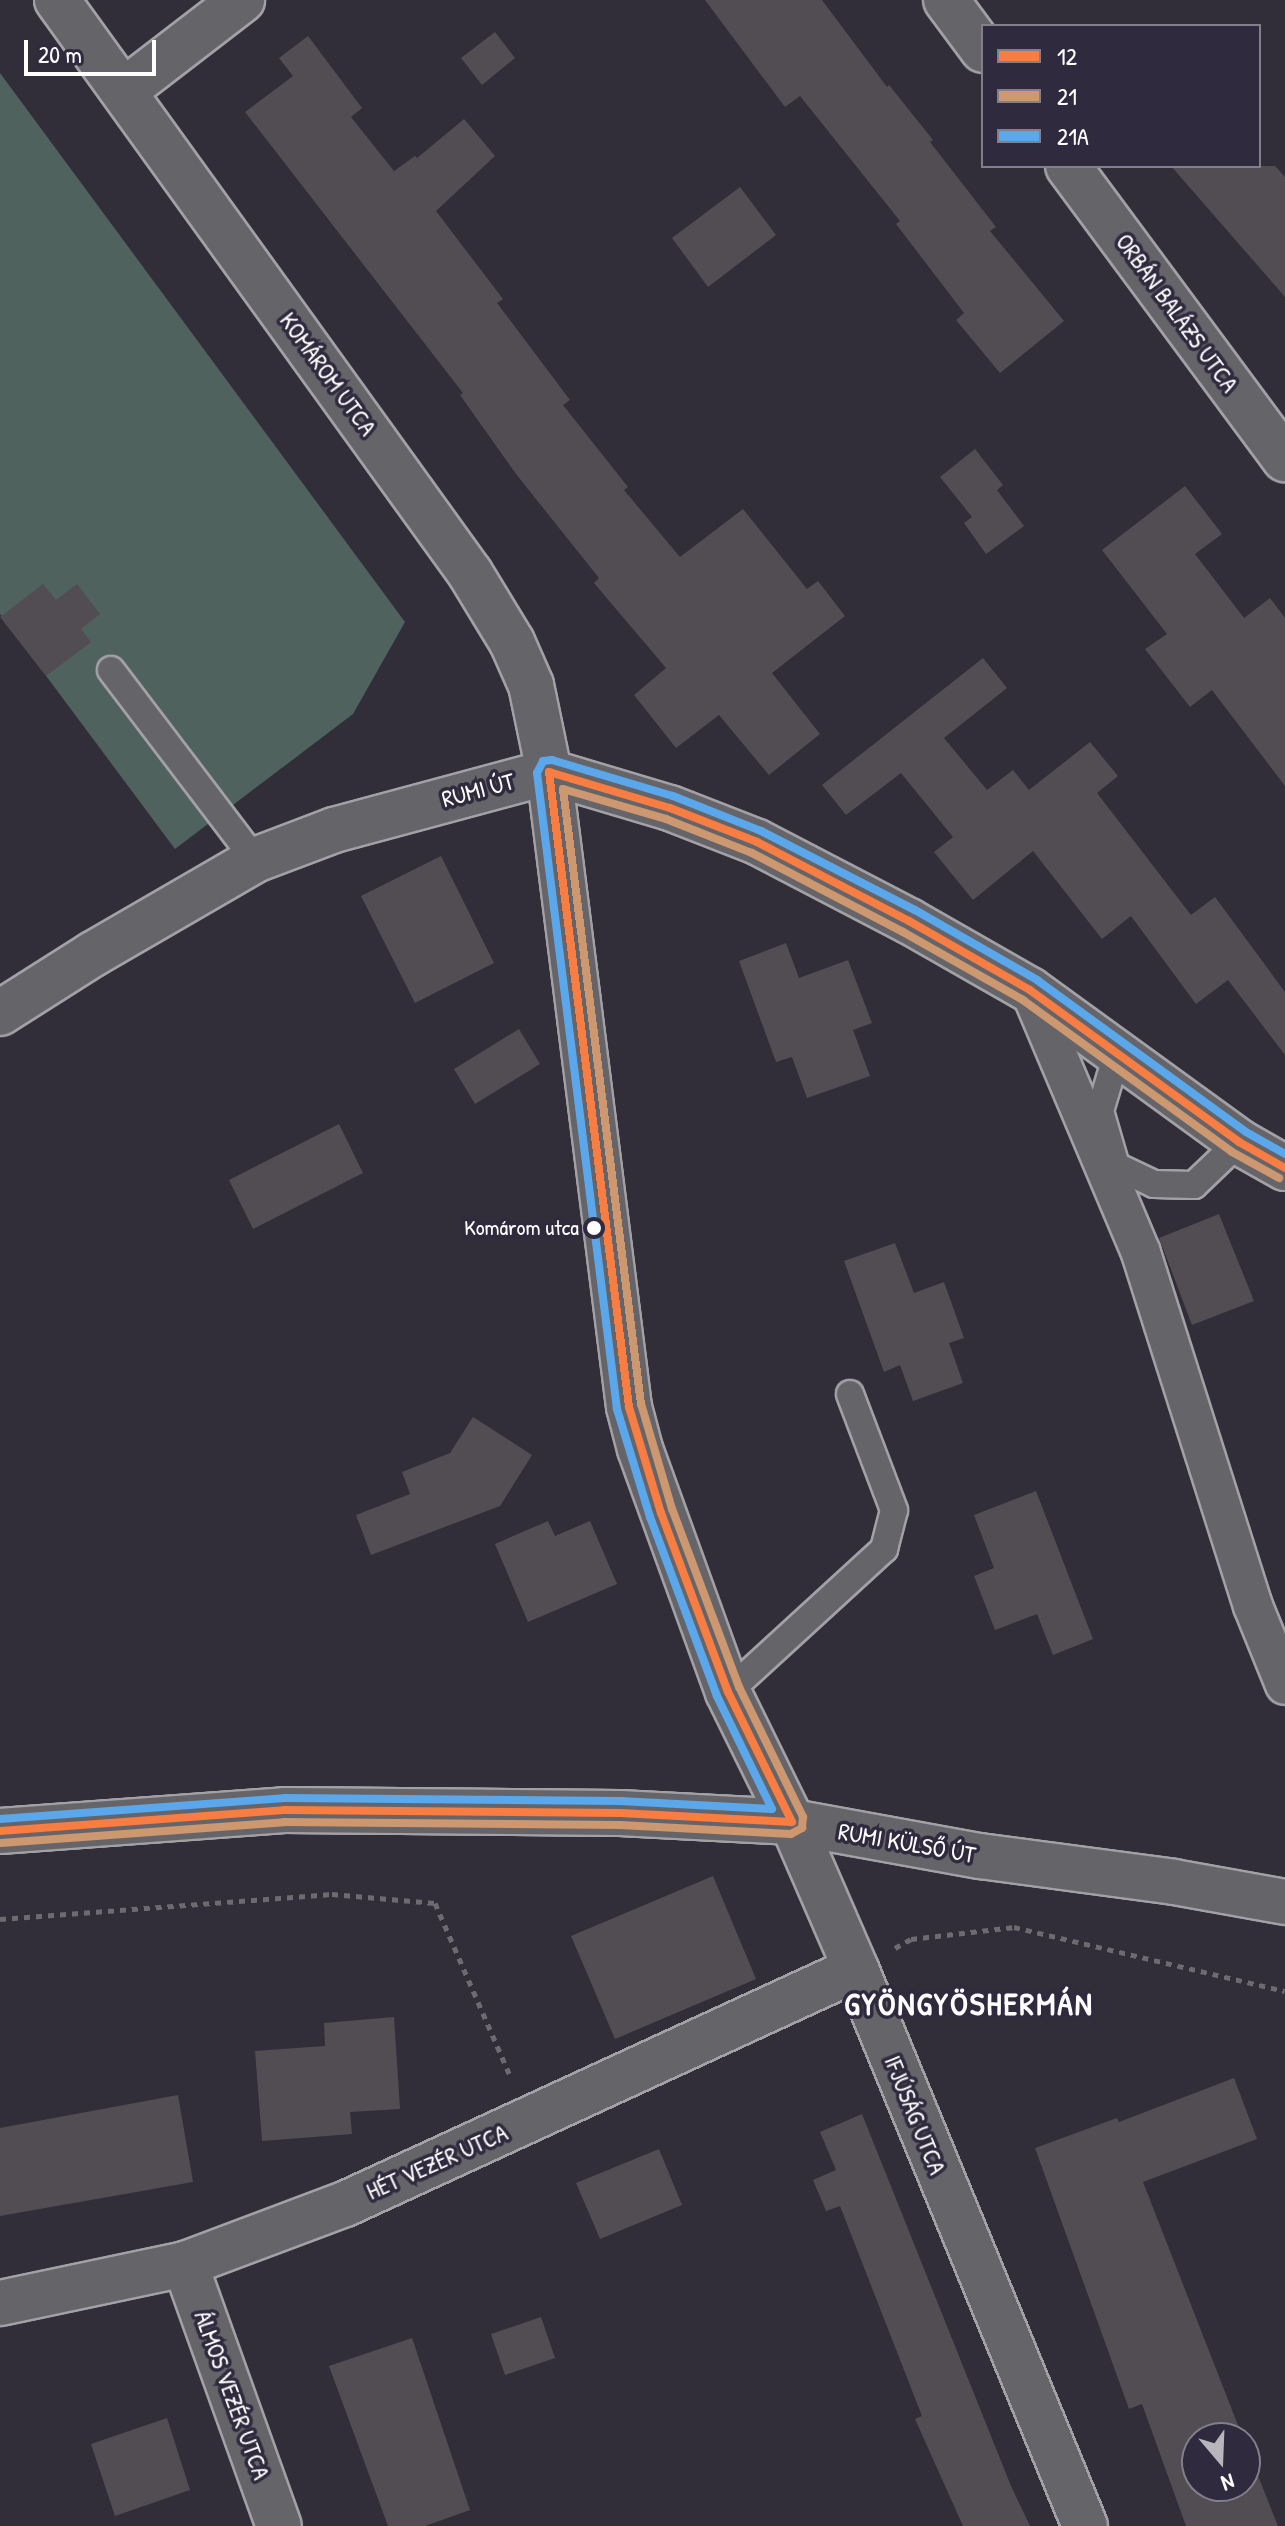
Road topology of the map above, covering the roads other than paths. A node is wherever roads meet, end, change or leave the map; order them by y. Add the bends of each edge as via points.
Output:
1 (57, 0) edge
2 (242, 0) edge
3 (946, 0) edge
4 (981, 47) edge
5 (125, 90) junction
6 (1069, 168) edge
7 (1285, 459) edge
8 (111, 670) dead end
9 (549, 772) junction
10 (255, 860) junction
11 (1030, 990) junction
12 (0, 1013) edge
13 (1118, 1051) junction
14 (1239, 1142) junction
15 (1285, 1168) edge
16 (850, 1394) dead end
17 (1285, 1685) edge
18 (728, 1692) junction
19 (792, 1822) junction
20 (0, 1831) edge
21 (1285, 1902) edge
22 (856, 1969) junction
23 (185, 2264) junction
24 (0, 2303) edge
25 (279, 2526) edge
26 (1085, 2526) edge

1 - 5 street, KOMÁROM UTCA
2 - 5 street
3 - 4 street
5 - 9 street, KOMÁROM UTCA via 470,573 531,685
6 - 7 street, ORBÁN BALÁZS UTCA
8 - 10 lane
9 - 10 street, RUMI ÚT via 334,830
9 - 11 street via 670,808 757,842
9 - 18 street, IFJÚSÁG UTCA via 629,1407 661,1513
10 - 12 street, RUMI ÚT
11 - 13 street
11 - 17 street via 1141,1253 1253,1606
13 - 14 street
13 - 14 lane via 1100,1111 1116,1166 1154,1184 1194,1185
14 - 15 street
16 - 18 lane via 894,1510 884,1549
18 - 19 street, IFJÚSÁG UTCA
19 - 20 street, RUMI KÜLSŐ ÚT via 620,1813 284,1810
19 - 21 street, RUMI KÜLSŐ ÚT
19 - 22 street, IFJÚSÁG UTCA
22 - 23 street, HÉT VEZÉR UTCA via 345,2204
22 - 26 street, IFJÚSÁG UTCA
23 - 24 street, HÉT VEZÉR UTCA
23 - 25 street, ÁLMOS VEZÉR UTCA

